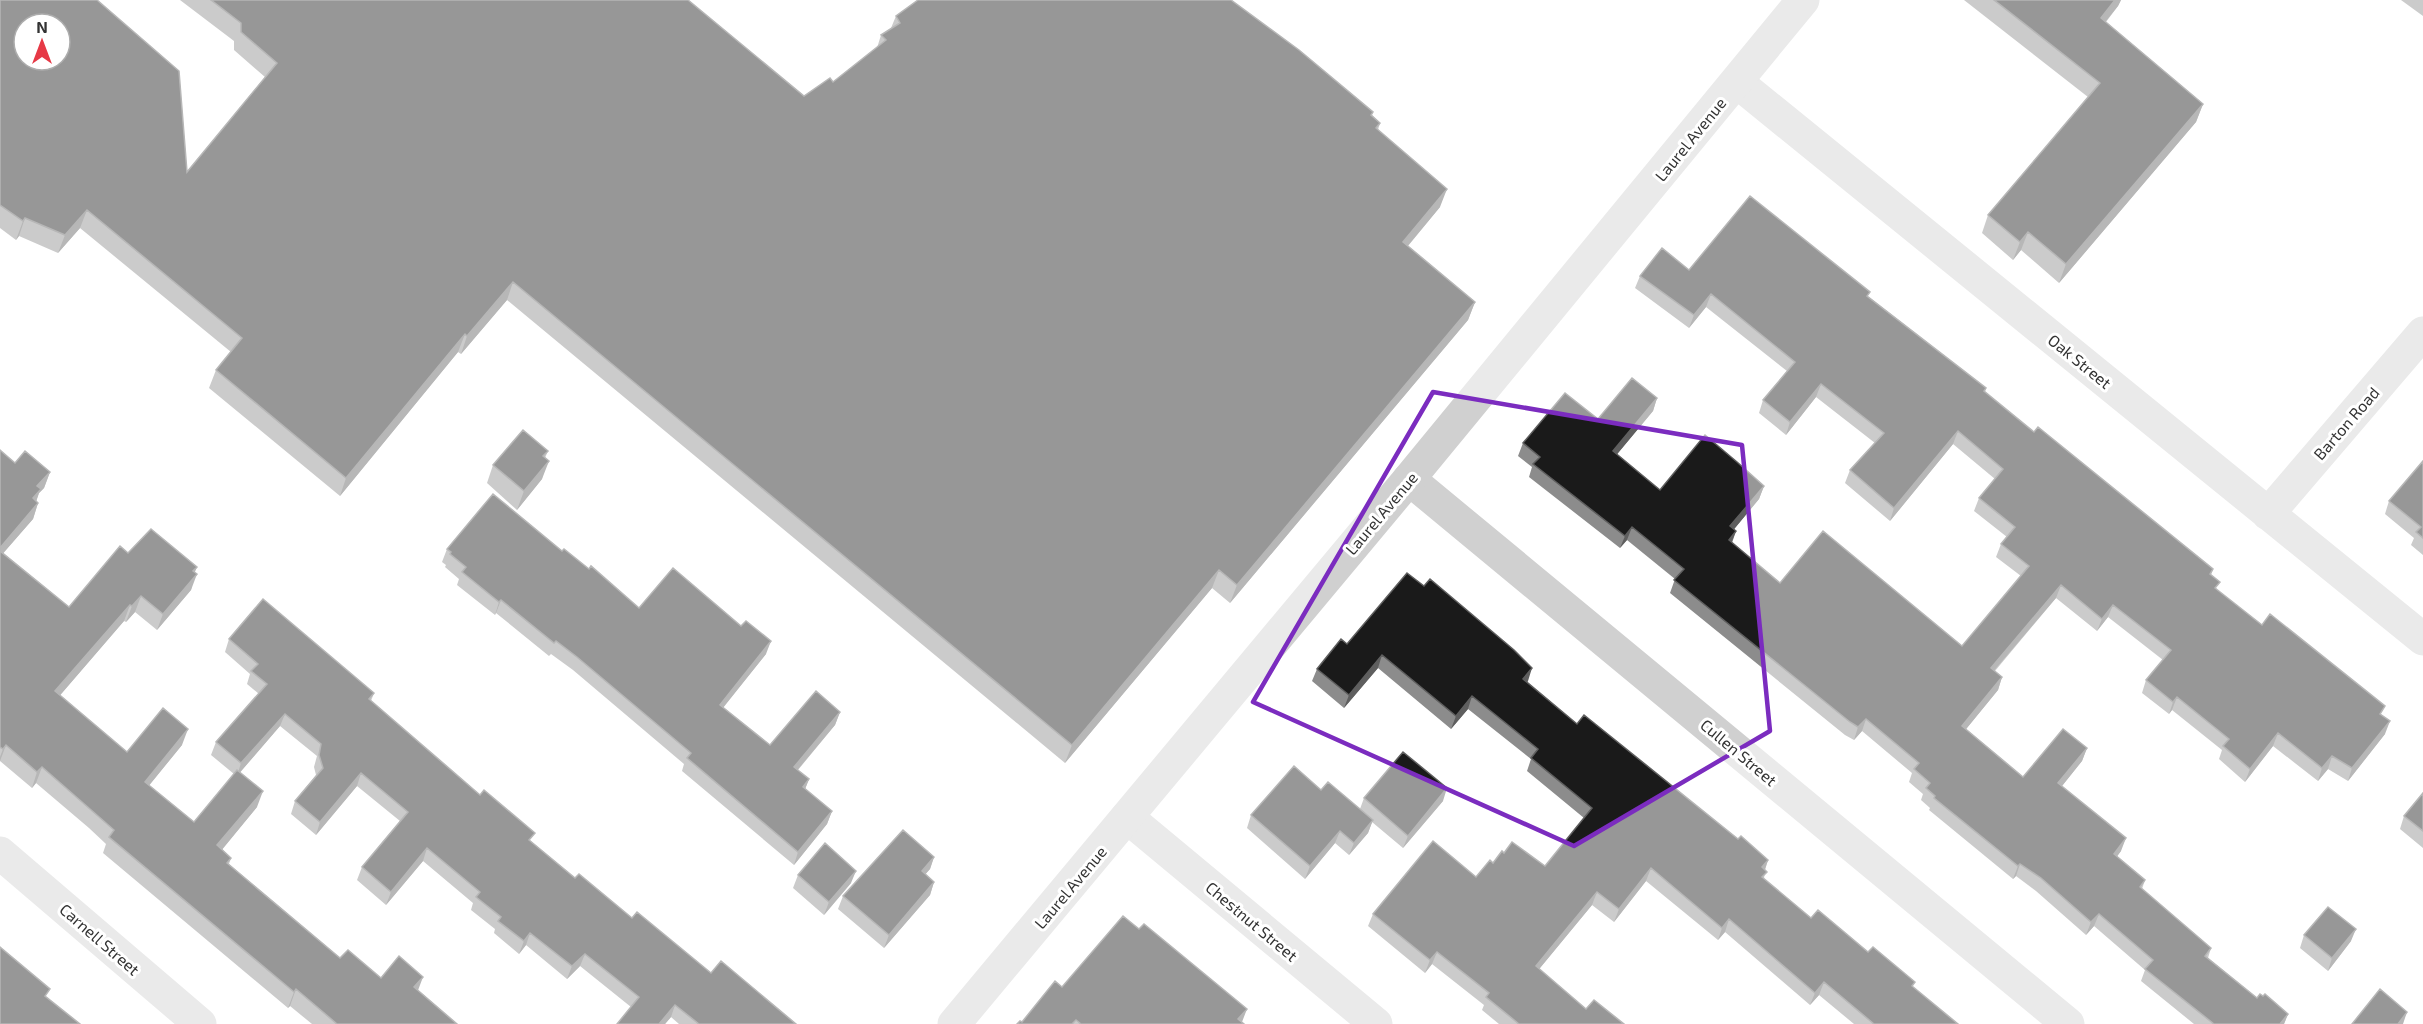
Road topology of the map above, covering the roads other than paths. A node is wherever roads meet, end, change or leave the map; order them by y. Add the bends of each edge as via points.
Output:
1 (1803, 0) edge
2 (1737, 82) junction
3 (2423, 333) edge
4 (1409, 479) junction
5 (2268, 514) junction
6 (2423, 639) edge
7 (1127, 818) junction
8 (0, 853) edge
9 (200, 1024) edge
10 (954, 1024) edge
11 (1376, 1024) edge
12 (2068, 1024) edge

1 - 2 street, Laurel Avenue
2 - 4 street, Laurel Avenue
2 - 5 street, Oak Street
3 - 5 street, Barton Road
4 - 7 street, Laurel Avenue
4 - 12 street, Cullen Street
5 - 6 street, Oak Street
7 - 10 street, Laurel Avenue
7 - 11 street, Chestnut Street
8 - 9 street, Carnell Street

